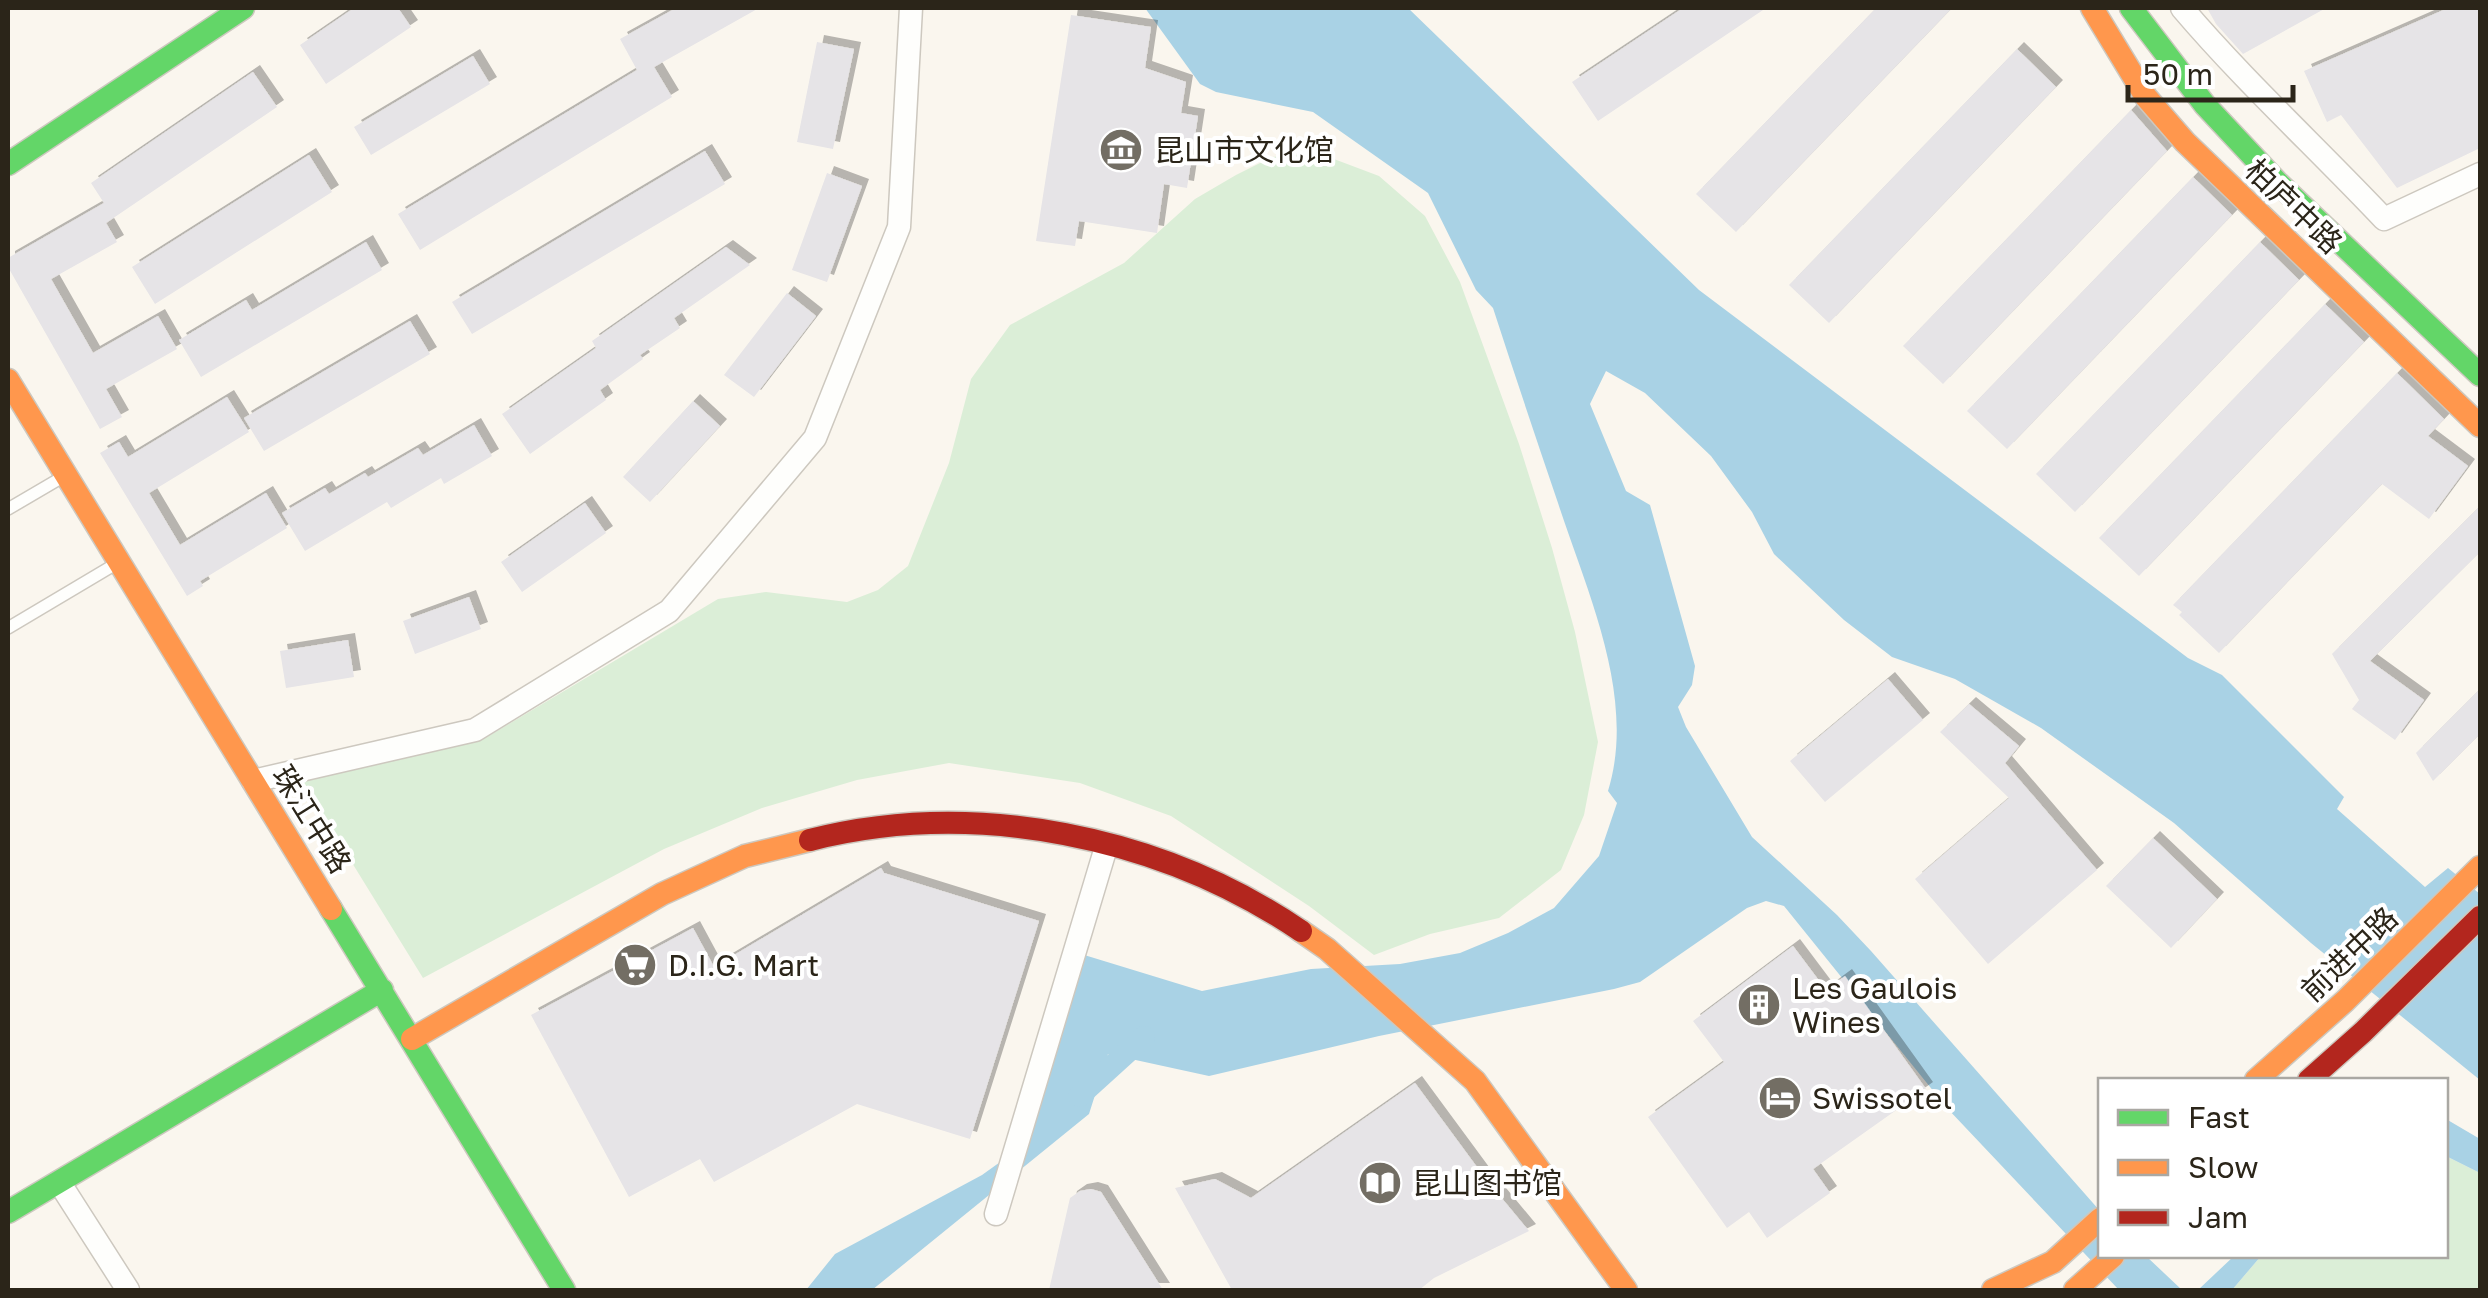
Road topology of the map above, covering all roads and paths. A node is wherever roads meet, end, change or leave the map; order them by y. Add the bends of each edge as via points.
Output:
1 (243, 8) edge
2 (911, 8) edge
3 (2092, 8) edge
4 (2131, 8) edge
5 (2182, 8) edge
6 (8, 164) edge
7 (2480, 174) edge
8 (2480, 376) edge
9 (8, 380) edge
10 (2480, 426) edge
11 (66, 476) junction
12 (8, 509) edge
13 (119, 562) junction
14 (8, 628) edge
15 (253, 781) junction
16 (1107, 844) junction
17 (2477, 871) edge
18 (2480, 917) edge
19 (382, 990) junction
20 (412, 1039) junction
21 (2258, 1078) edge
22 (2310, 1078) edge
23 (59, 1182) junction
24 (8, 1212) edge
25 (996, 1214) dead end
26 (2098, 1221) edge
27 (2111, 1258) edge
28 (2030, 1283) edge
29 (2078, 1288) edge
30 (128, 1290) edge
31 (564, 1290) edge
32 (1626, 1290) edge
33 (1993, 1290) edge

1 - 6 street
2 - 15 street via 899,227 815,438 669,612 475,730
3 - 10 street, 柏庐中路 via 2146,97 2185,142
4 - 8 street, 柏庐中路 via 2205,105 2277,182
5 - 7 street via 2384,219
9 - 11 street, 珠江中路
11 - 12 lane
11 - 13 street, 珠江中路
13 - 14 lane
13 - 15 street, 珠江中路
15 - 19 street, 珠江中路
16 - 20 street via 1034,829 908,822 745,856 662,894
16 - 25 street
16 - 32 street via 1217,882 1327,949 1474,1082
17 - 21 street, 前进中路
18 - 22 street
19 - 20 street, 珠江中路
19 - 23 street
20 - 31 street, 珠江中路
23 - 24 street
23 - 30 street
26 - 28 street
27 - 29 street
28 - 33 street

